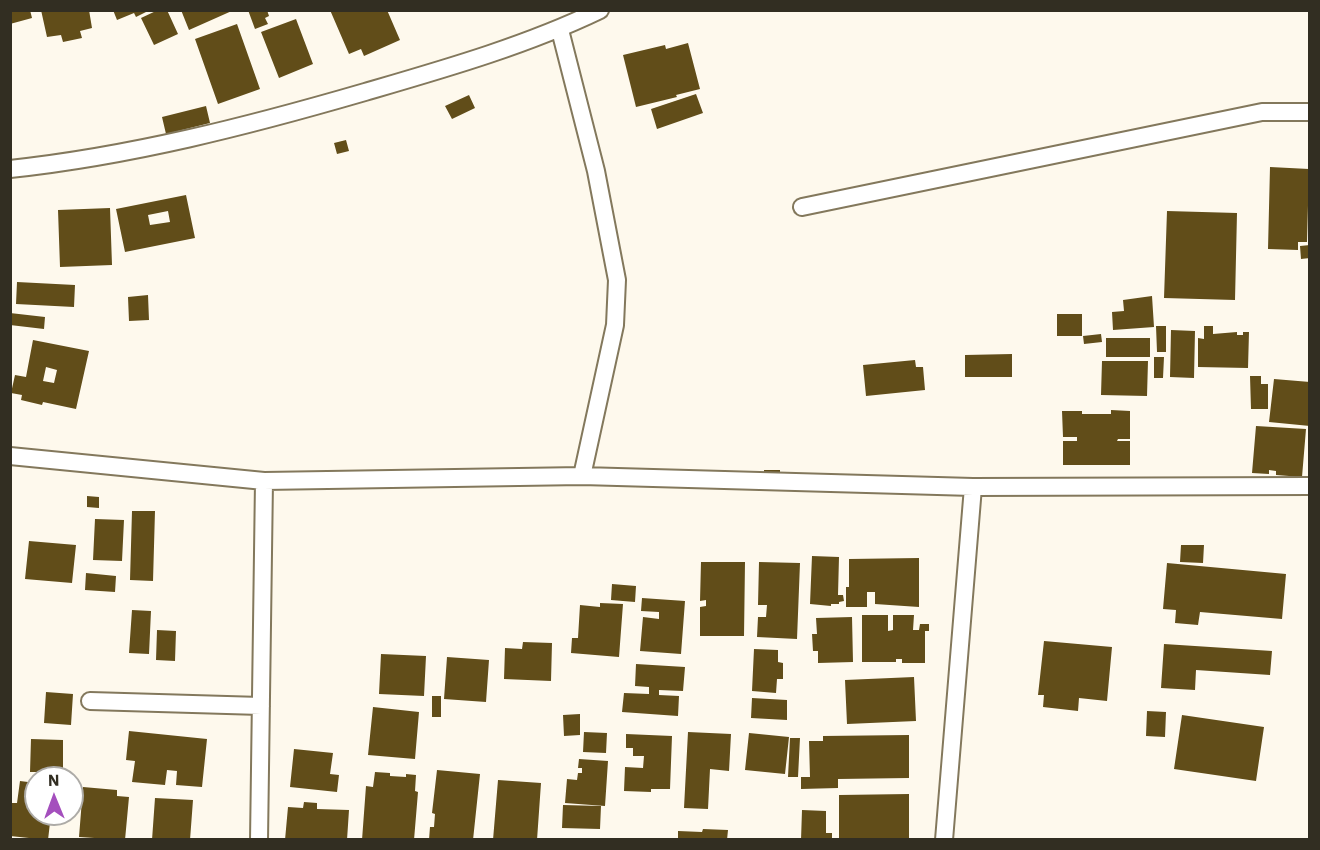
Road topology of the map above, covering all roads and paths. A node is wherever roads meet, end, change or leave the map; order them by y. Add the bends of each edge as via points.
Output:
1 (600, 10) edge
2 (560, 30) junction
3 (1310, 112) edge
4 (10, 169) edge
5 (802, 207) dead end
6 (10, 456) edge
7 (582, 476) junction
8 (264, 481) junction
9 (1310, 486) edge
10 (972, 487) junction
11 (90, 700) dead end
12 (261, 706) junction
13 (259, 840) edge
14 (944, 840) edge

1 - 2 street
2 - 4 street via 427,74 154,148
2 - 7 street via 596,171 617,280 615,325
3 - 5 street via 1262,112
6 - 8 street
7 - 8 street
7 - 10 street
8 - 12 street
9 - 10 street
10 - 14 street
11 - 12 street
12 - 13 street

